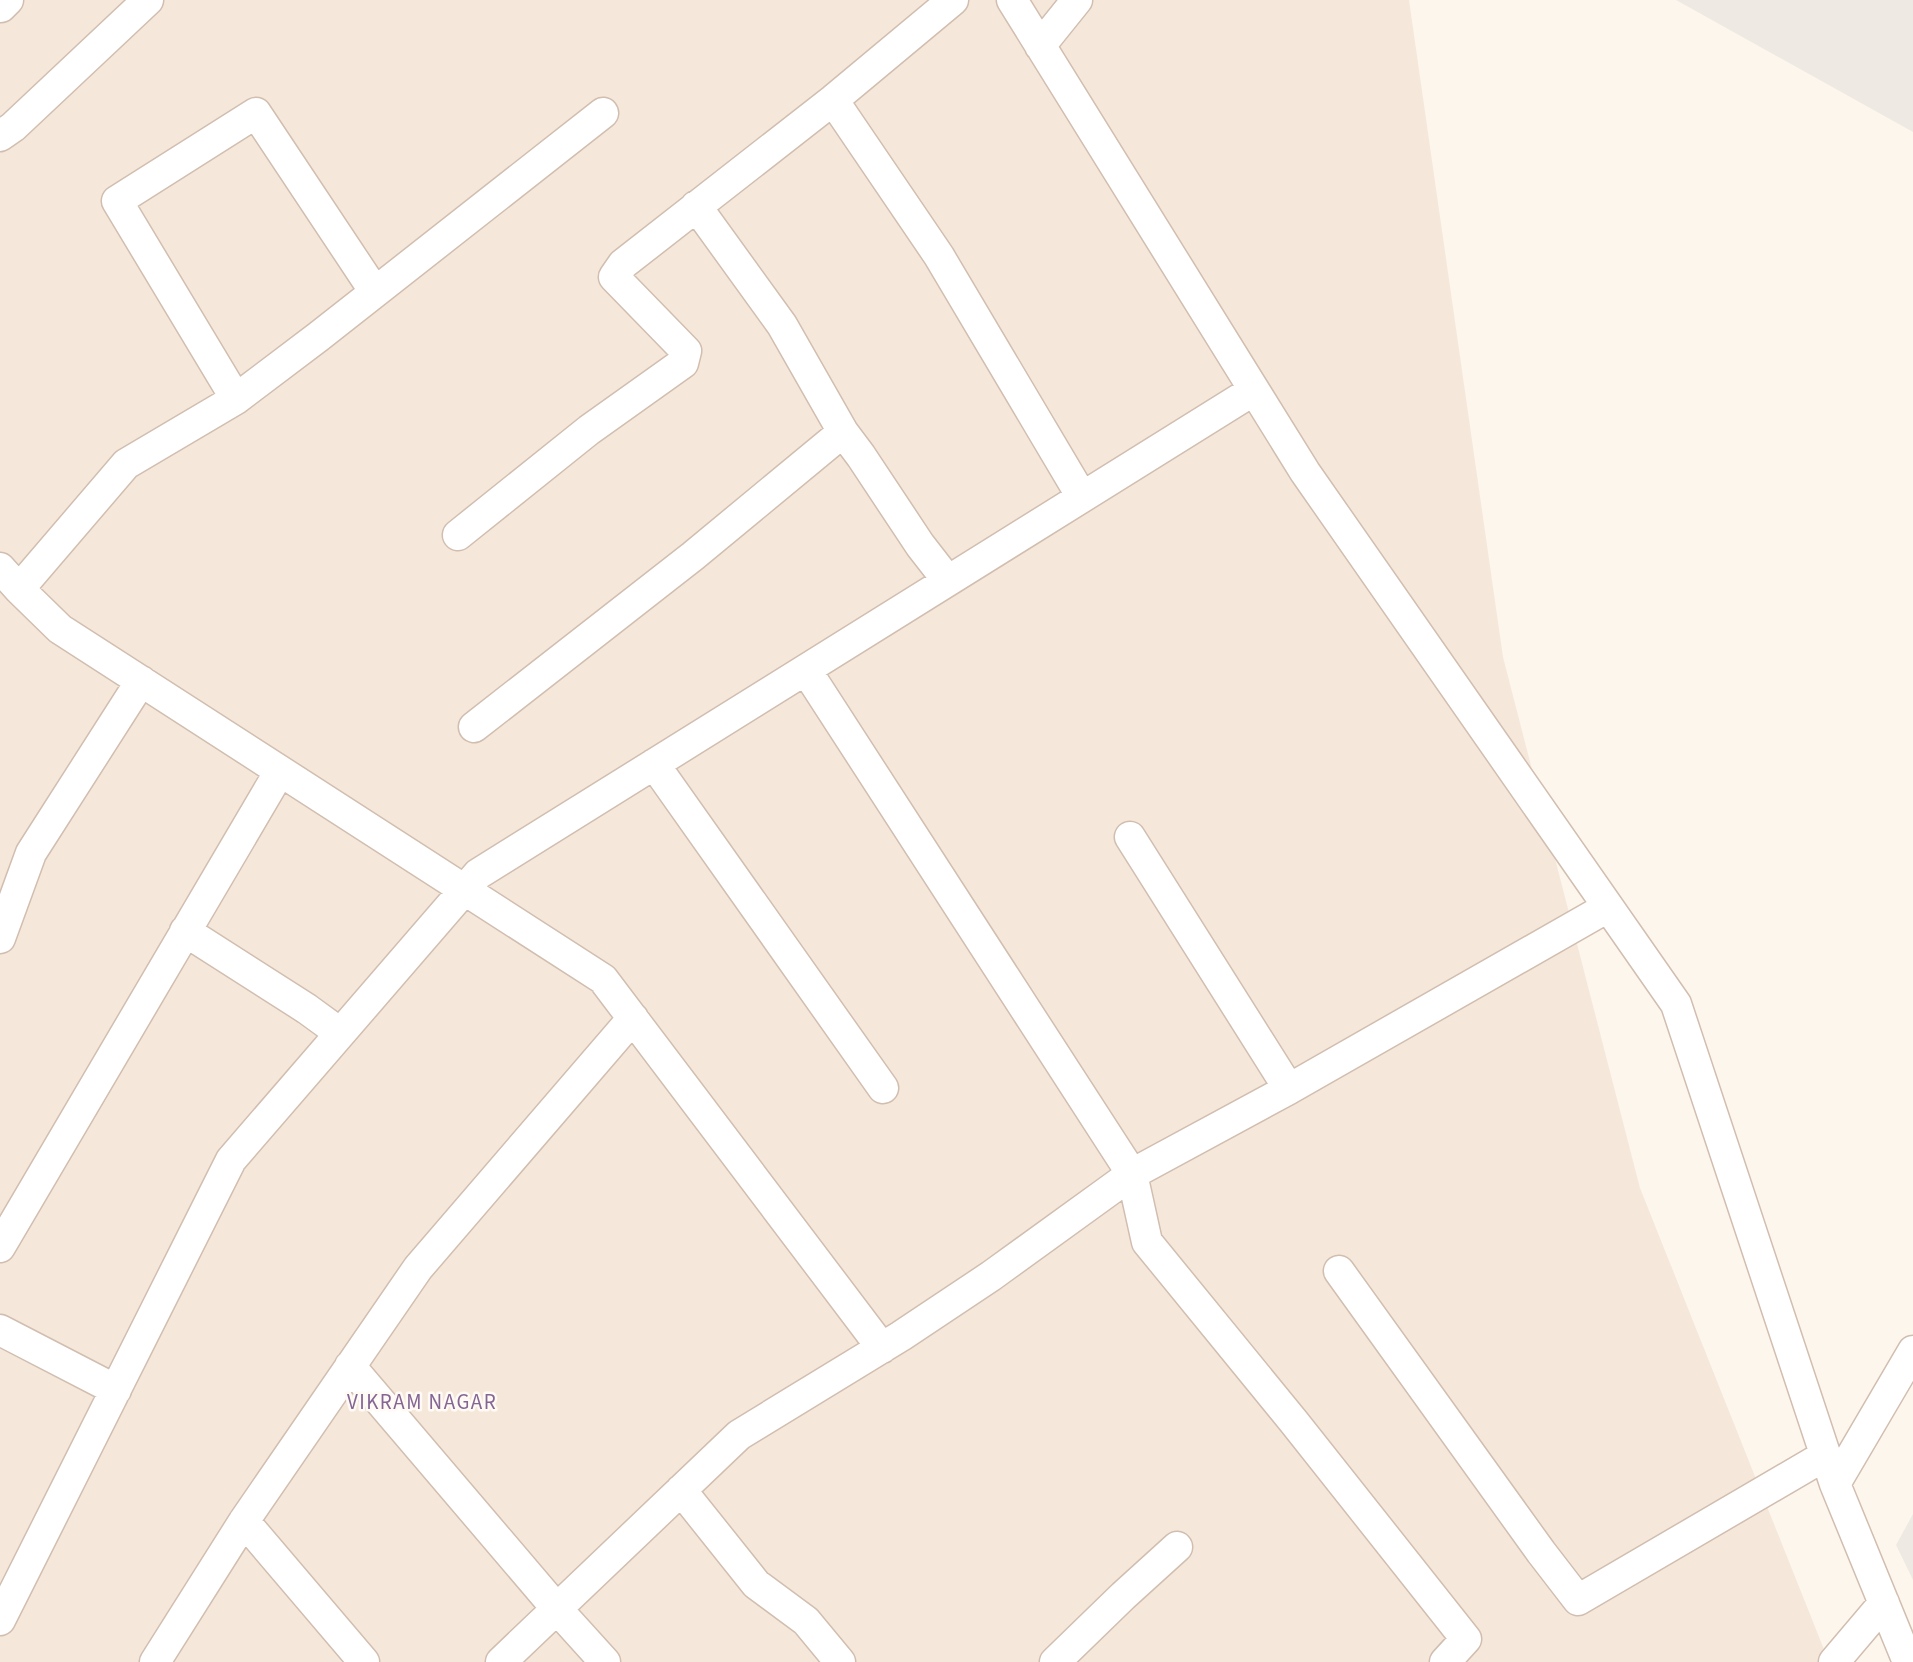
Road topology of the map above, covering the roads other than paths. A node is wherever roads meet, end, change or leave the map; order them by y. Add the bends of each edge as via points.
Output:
1 (8, 0) edge
2 (148, 0) edge
3 (953, 0) edge
4 (1012, 0) edge
5 (1077, 0) edge
6 (1, 7) edge
7 (1040, 46) junction
8 (833, 100) junction
9 (603, 113) dead end
10 (0, 136) edge
11 (696, 206) junction
12 (375, 292) junction
13 (1254, 390) junction
14 (236, 399) junction
15 (843, 432) junction
16 (1082, 497) junction
17 (458, 535) dead end
18 (9, 578) edge
19 (948, 581) junction
20 (806, 670) junction
21 (141, 681) junction
22 (474, 727) dead end
23 (654, 764) junction
24 (280, 771) junction
25 (1130, 837) dead end
26 (465, 889) junction
27 (1608, 907) junction
28 (185, 931) junction
29 (0, 938) edge
30 (633, 1018) junction
31 (340, 1033) junction
32 (883, 1088) dead end
33 (1289, 1089) junction
34 (1132, 1174) junction
35 (0, 1247) edge
36 (1339, 1271) dead end
37 (0, 1330) edge
38 (882, 1348) junction
39 (1913, 1351) edge
40 (350, 1366) junction
41 (116, 1390) junction
42 (1826, 1455) junction
43 (1835, 1484) junction
44 (681, 1490) junction
45 (244, 1521) junction
46 (1177, 1547) dead end
47 (1884, 1603) junction
48 (556, 1609) junction
49 (0, 1620) edge
50 (155, 1662) edge
51 (364, 1662) edge
52 (501, 1662) edge
53 (605, 1662) edge
54 (840, 1662) edge
55 (1055, 1662) edge
56 (1445, 1662) edge
57 (1834, 1662) edge
58 (1908, 1662) edge

1 - 6 street
2 - 10 street
3 - 8 street
4 - 7 street
5 - 7 street
7 - 13 street
8 - 11 street
8 - 16 street via 939,256
9 - 12 street
11 - 15 street via 782,325
11 - 17 street via 623,264 614,277 686,351 683,363 589,430
12 - 14 street
12 - 14 street via 256,113 117,201
13 - 16 street
13 - 27 street via 1305,472
14 - 18 street via 126,464
15 - 19 street
15 - 22 street via 693,556
16 - 19 street
18 - 21 street via 60,629
19 - 20 street
20 - 23 street
20 - 34 street
21 - 24 street
21 - 29 street via 32,853
23 - 26 street via 478,874
23 - 32 street
24 - 26 street
24 - 28 street
25 - 33 street
26 - 30 street via 603,979
26 - 31 street
27 - 33 street
27 - 42 street via 1676,1004
28 - 31 street
28 - 35 street
30 - 38 street
30 - 40 street via 418,1269
31 - 41 street via 231,1160
33 - 34 street
34 - 38 street via 992,1276
34 - 56 street via 1147,1242 1466,1639
36 - 42 street via 1578,1600
37 - 41 street
38 - 44 street via 739,1435
39 - 43 street
40 - 45 street
40 - 48 street
41 - 49 street
42 - 43 street
43 - 47 street
44 - 48 street
44 - 54 street via 756,1584 806,1621
45 - 50 street
45 - 51 street
46 - 55 street
47 - 57 street
47 - 58 street
48 - 52 street
48 - 53 street

